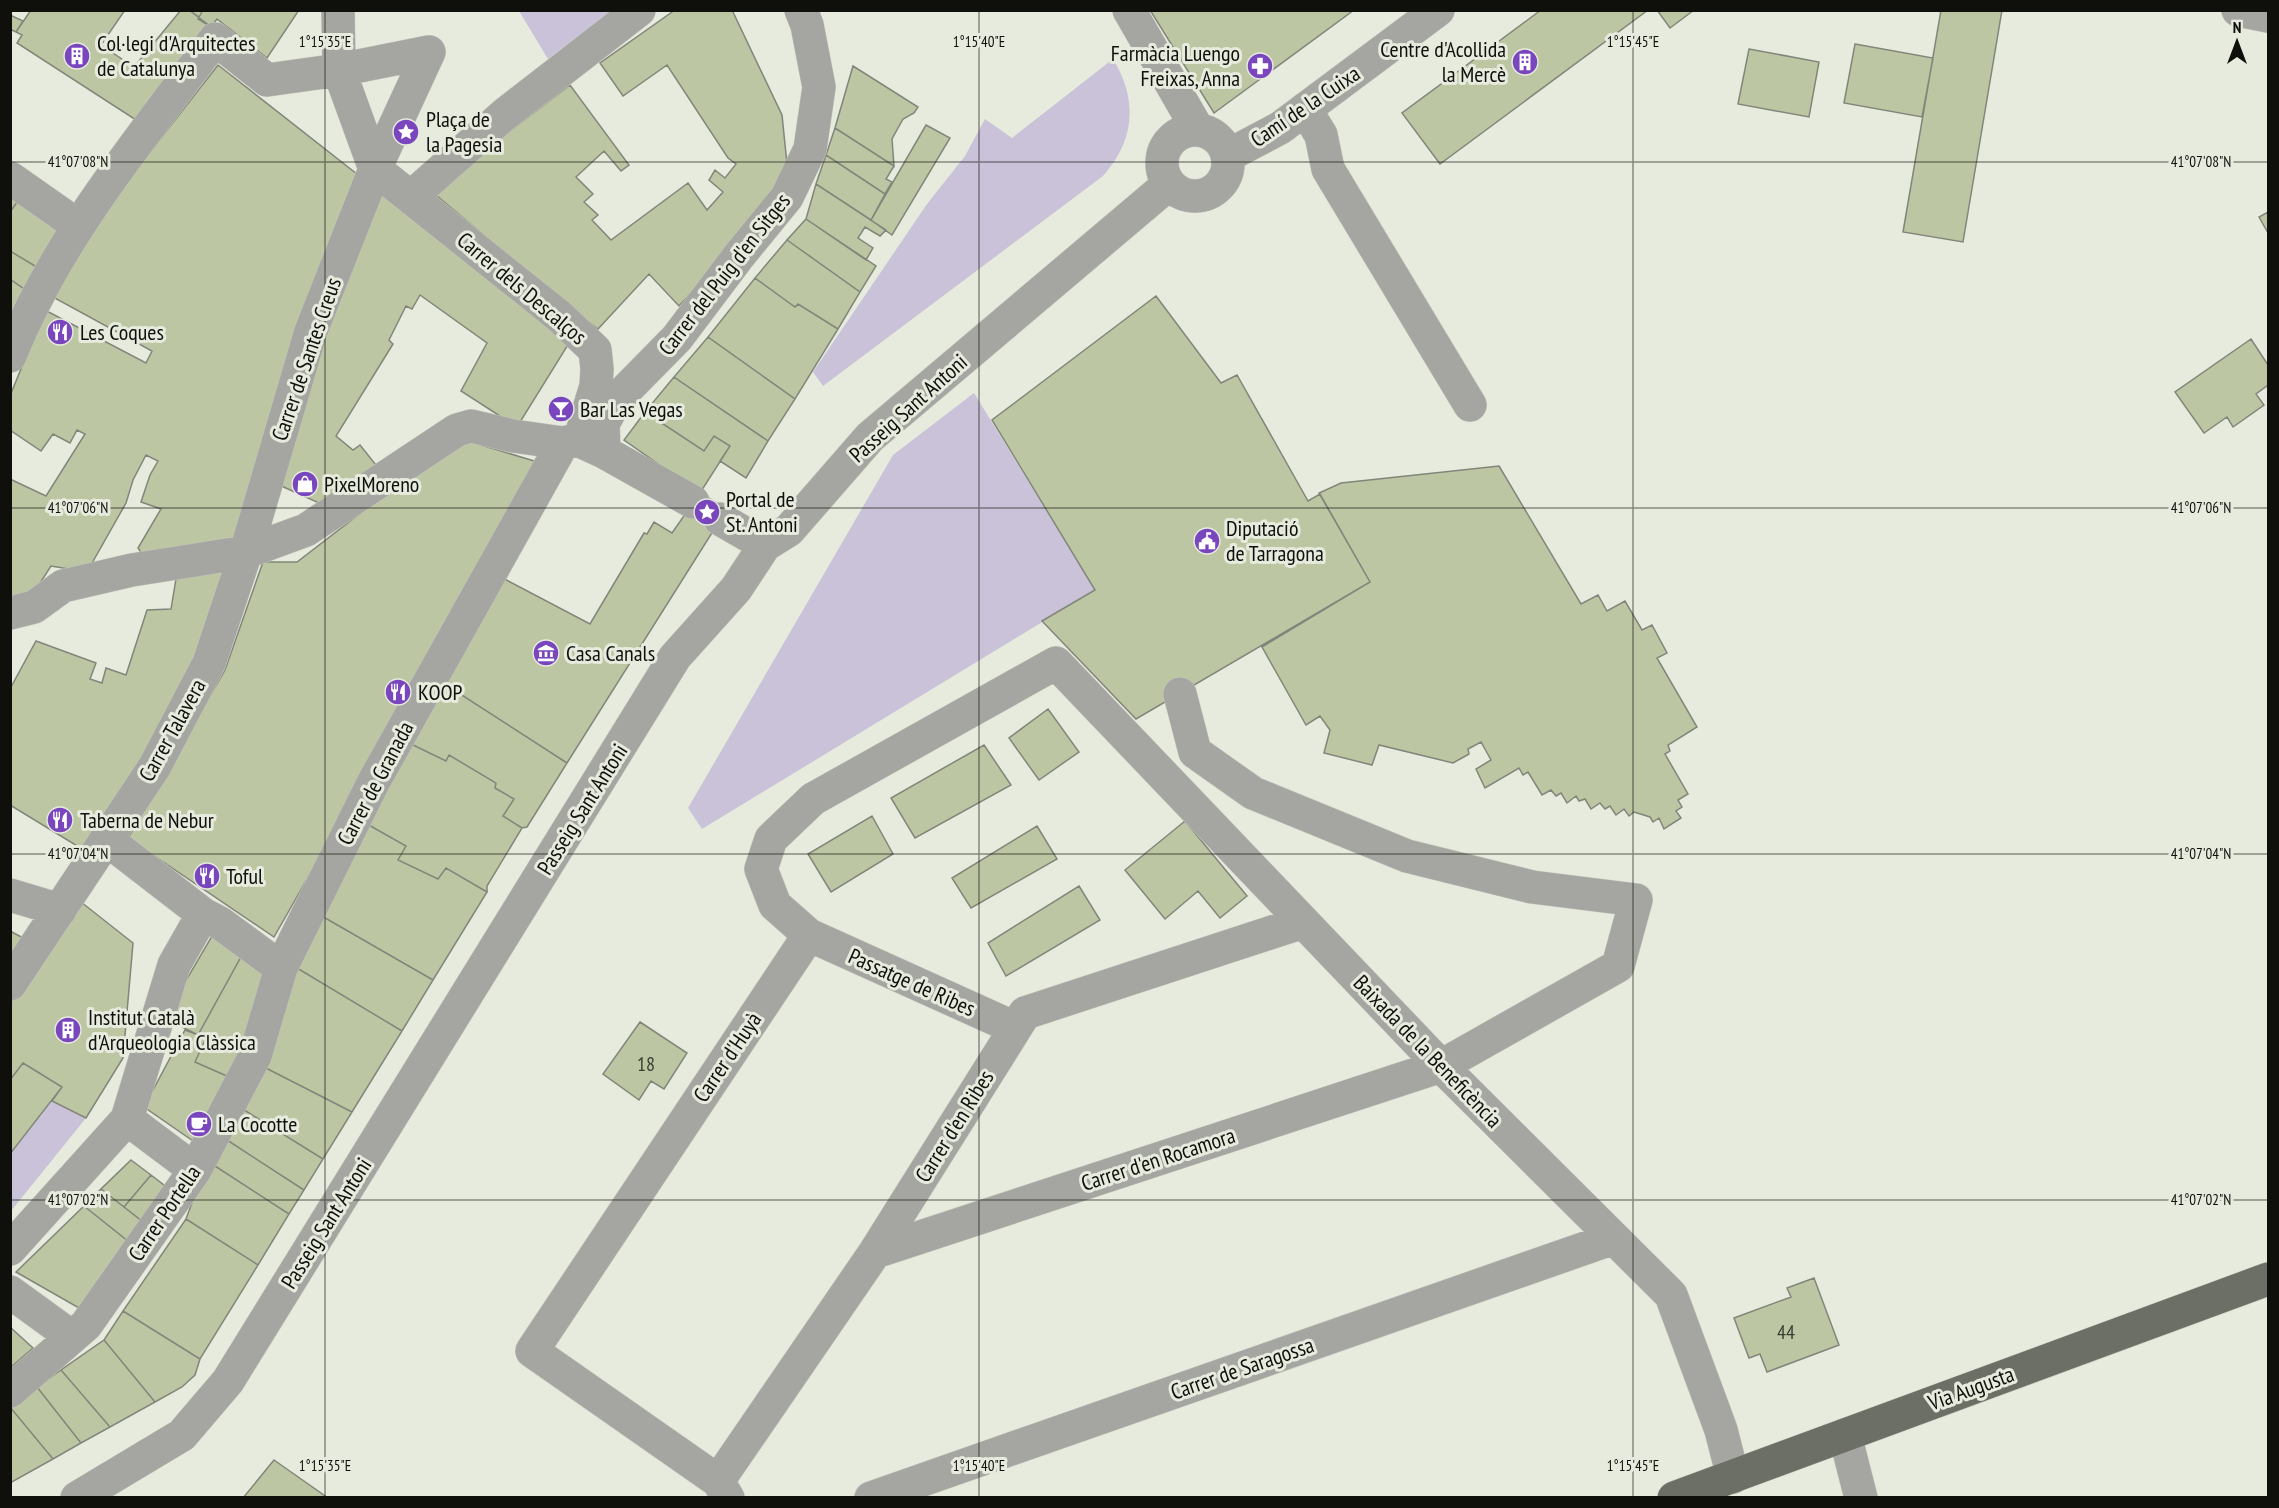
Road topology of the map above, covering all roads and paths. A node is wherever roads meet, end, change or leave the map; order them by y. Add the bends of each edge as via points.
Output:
1 (338, 10) edge
2 (639, 10) edge
3 (801, 10) edge
4 (1129, 10) edge
5 (1438, 10) edge
6 (2238, 10) edge
7 (2268, 16) edge
8 (339, 70) junction
9 (1305, 109) junction
10 (1198, 130) junction
11 (1227, 156) junction
12 (375, 169) junction
13 (10, 178) edge
14 (1169, 184) junction
15 (411, 197) junction
16 (77, 225) junction
17 (10, 356) edge
18 (1470, 405) dead end
19 (582, 445) junction
20 (693, 502) dead end
21 (720, 519) dead end
22 (765, 545) junction
23 (246, 552) junction
24 (10, 613) edge
25 (1180, 694) dead end
26 (106, 839) junction
27 (10, 895) edge
28 (60, 910) junction
29 (203, 914) junction
30 (1303, 922) junction
31 (809, 935) junction
32 (281, 968) junction
33 (10, 984) edge
34 (1015, 1028) junction
35 (1441, 1066) junction
36 (127, 1119) junction
37 (195, 1170) junction
38 (1614, 1238) junction
39 (10, 1250) edge
40 (875, 1252) junction
41 (2268, 1279) edge
42 (10, 1292) edge
43 (72, 1337) junction
44 (10, 1391) edge
45 (1845, 1435) junction
46 (1733, 1477) junction
47 (723, 1489) edge
48 (77, 1497) edge
49 (871, 1497) edge
50 (1674, 1497) edge
51 (1861, 1497) edge

1 - 8 street
2 - 15 street via 505,114
3 - 19 street, Carrer del Puig d'en Sitges via 819,87 810,149 788,197 677,338 616,400 603,424
4 - 10 street
5 - 9 street, Camí de la Cuixa
6 - 7 street
8 - 12 street
8 - 12 street via 429,52
8 - 16 street via 267,80 215,39
9 - 11 street, Camí de la Cuixa via 1280,128
9 - 18 street via 1321,135 1328,169
10 - 11 street via 1218,139
10 - 14 street via 1176,135 1167,145 1162,167
11 - 14 street via 1223,181 1207,194 1184,194
12 - 15 street, Carrer dels Descalços
12 - 23 street, Carrer de Santes Creus via 311,331
13 - 16 street
14 - 22 street, Passeig Sant Antoni via 870,437 789,530
15 - 19 street, Carrer dels Descalços via 559,316 595,350 596,386
16 - 17 street
19 - 20 street
19 - 23 street via 471,426 457,430 306,530
19 - 32 street, Carrer de Granada via 373,783
21 - 22 street
22 - 48 street, Passeig Sant Antoni via 736,589 675,657 228,1381 182,1435
23 - 24 street via 132,570 63,586 34,606
23 - 26 street, Carrer Talavera via 209,663 154,766
25 - 35 street, Carrer d'en Rocamora via 1195,752 1253,793 1407,856 1532,887 1636,900 1618,966
26 - 28 street, Carrer Talavera
26 - 29 street
27 - 28 street
28 - 33 street, Carrer Talavera
29 - 32 street
29 - 36 street via 174,965
30 - 31 street, Baixada de la Beneficència via 1056,663 813,799 771,839 761,869 775,905
30 - 34 street, Carrer d'en Ribes via 1025,1012
30 - 35 street, Baixada de la Beneficència
31 - 34 street, Passatge de Ribes
31 - 47 street, Carrer d'Huyà via 532,1351
32 - 37 street, Carrer Portella via 255,1056
34 - 40 street, Carrer d'en Ribes
35 - 38 street, Baixada de la Beneficència
35 - 40 street, Carrer d'en Rocamora
36 - 37 street
36 - 39 street
37 - 43 street, Carrer Portella via 86,1324
38 - 46 street, Baixada de la Beneficència via 1671,1295 1721,1430
38 - 49 street, Carrer de Saragossa
40 - 47 street, Carrer d'en Ribes
41 - 45 main road, Via Augusta
42 - 43 street
43 - 44 street, Carrer Portella
45 - 46 main road, Via Augusta
45 - 51 street
46 - 50 main road, Via Augusta

